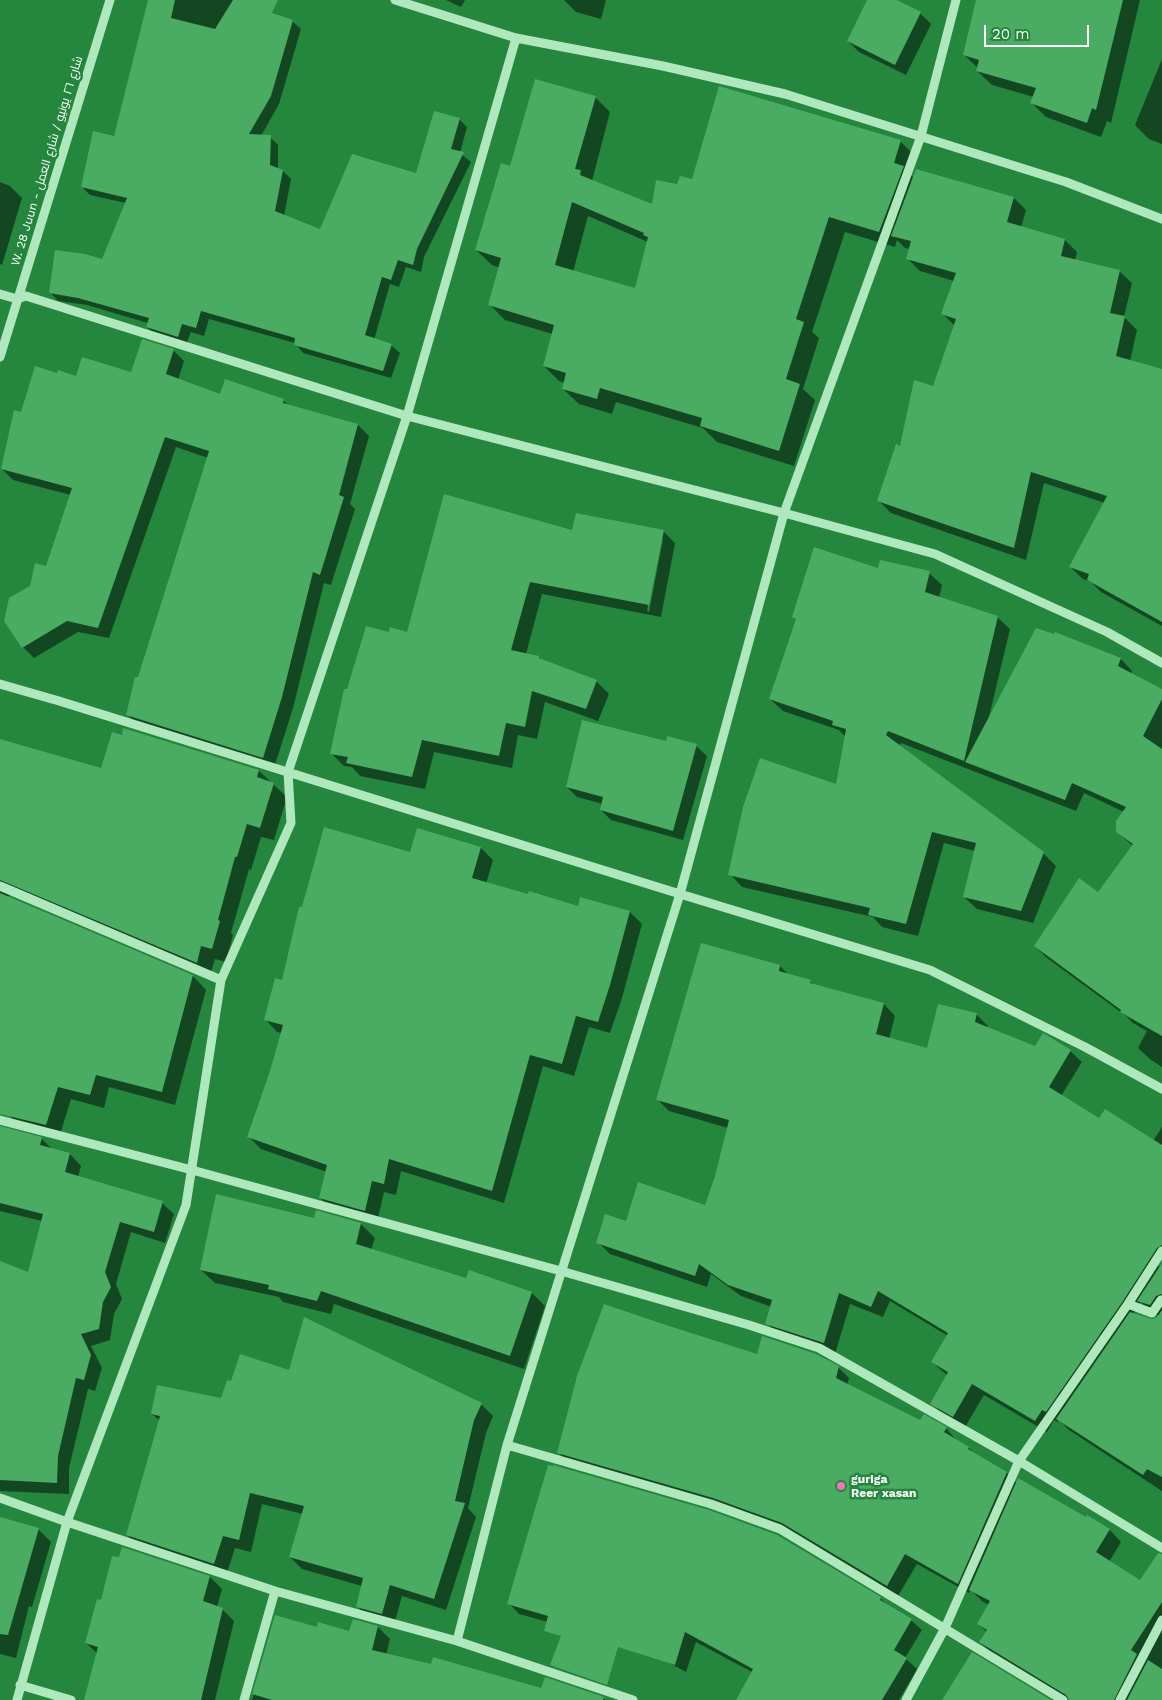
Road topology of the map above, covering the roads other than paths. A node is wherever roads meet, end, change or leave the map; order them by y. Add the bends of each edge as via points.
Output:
1 (110, 0) edge
2 (395, 0) edge
3 (956, 0) edge
4 (516, 38) junction
5 (921, 136) junction
6 (1162, 219) edge
7 (0, 294) edge
8 (17, 299) junction
9 (0, 357) edge
10 (407, 416) junction
11 (784, 514) junction
12 (1162, 663) edge
13 (0, 684) edge
14 (288, 772) junction
15 (0, 886) edge
16 (680, 894) junction
17 (221, 980) junction
18 (1162, 1089) edge
19 (0, 1120) edge
20 (192, 1170) junction
21 (1162, 1251) edge
22 (561, 1271) junction
23 (1162, 1301) edge
24 (1128, 1304) junction
25 (507, 1445) junction
26 (1019, 1461) junction
27 (0, 1498) edge
28 (67, 1522) junction
29 (1162, 1548) edge
30 (275, 1591) junction
31 (1162, 1620) edge
32 (945, 1628) junction
33 (457, 1641) junction
34 (20, 1686) junction
35 (17, 1700) edge
36 (71, 1700) edge
37 (244, 1700) edge
38 (633, 1700) edge
39 (906, 1700) edge
40 (1062, 1700) edge
41 (1120, 1700) edge

1 - 8 street, W. 28 Juun - شارع ٢٦ يونيو / شارع العمل
2 - 4 street
3 - 5 street
4 - 5 street via 664,66 785,94
4 - 10 street
5 - 6 street via 1066,182
5 - 11 street
7 - 8 street
8 - 9 street, W. 28 Juun - شارع ٢٦ يونيو / شارع العمل
8 - 10 street via 26,296
10 - 11 street
10 - 14 street
11 - 12 street via 935,554 1107,632
11 - 16 street
13 - 14 street
14 - 16 street
14 - 17 street via 291,822
15 - 17 street
16 - 18 street via 930,970
16 - 22 street
17 - 20 street
19 - 20 street
20 - 22 street
20 - 28 street via 186,1205
21 - 24 street
22 - 25 street
22 - 26 street via 820,1348
23 - 24 street via 1152,1313
24 - 26 street
25 - 32 street via 711,1504 780,1529
25 - 33 street
26 - 29 street
26 - 32 street
27 - 28 street
28 - 30 street
28 - 34 street
30 - 33 street
30 - 37 street
31 - 41 street
32 - 39 street
32 - 40 street
33 - 38 street
34 - 35 street
34 - 36 street

